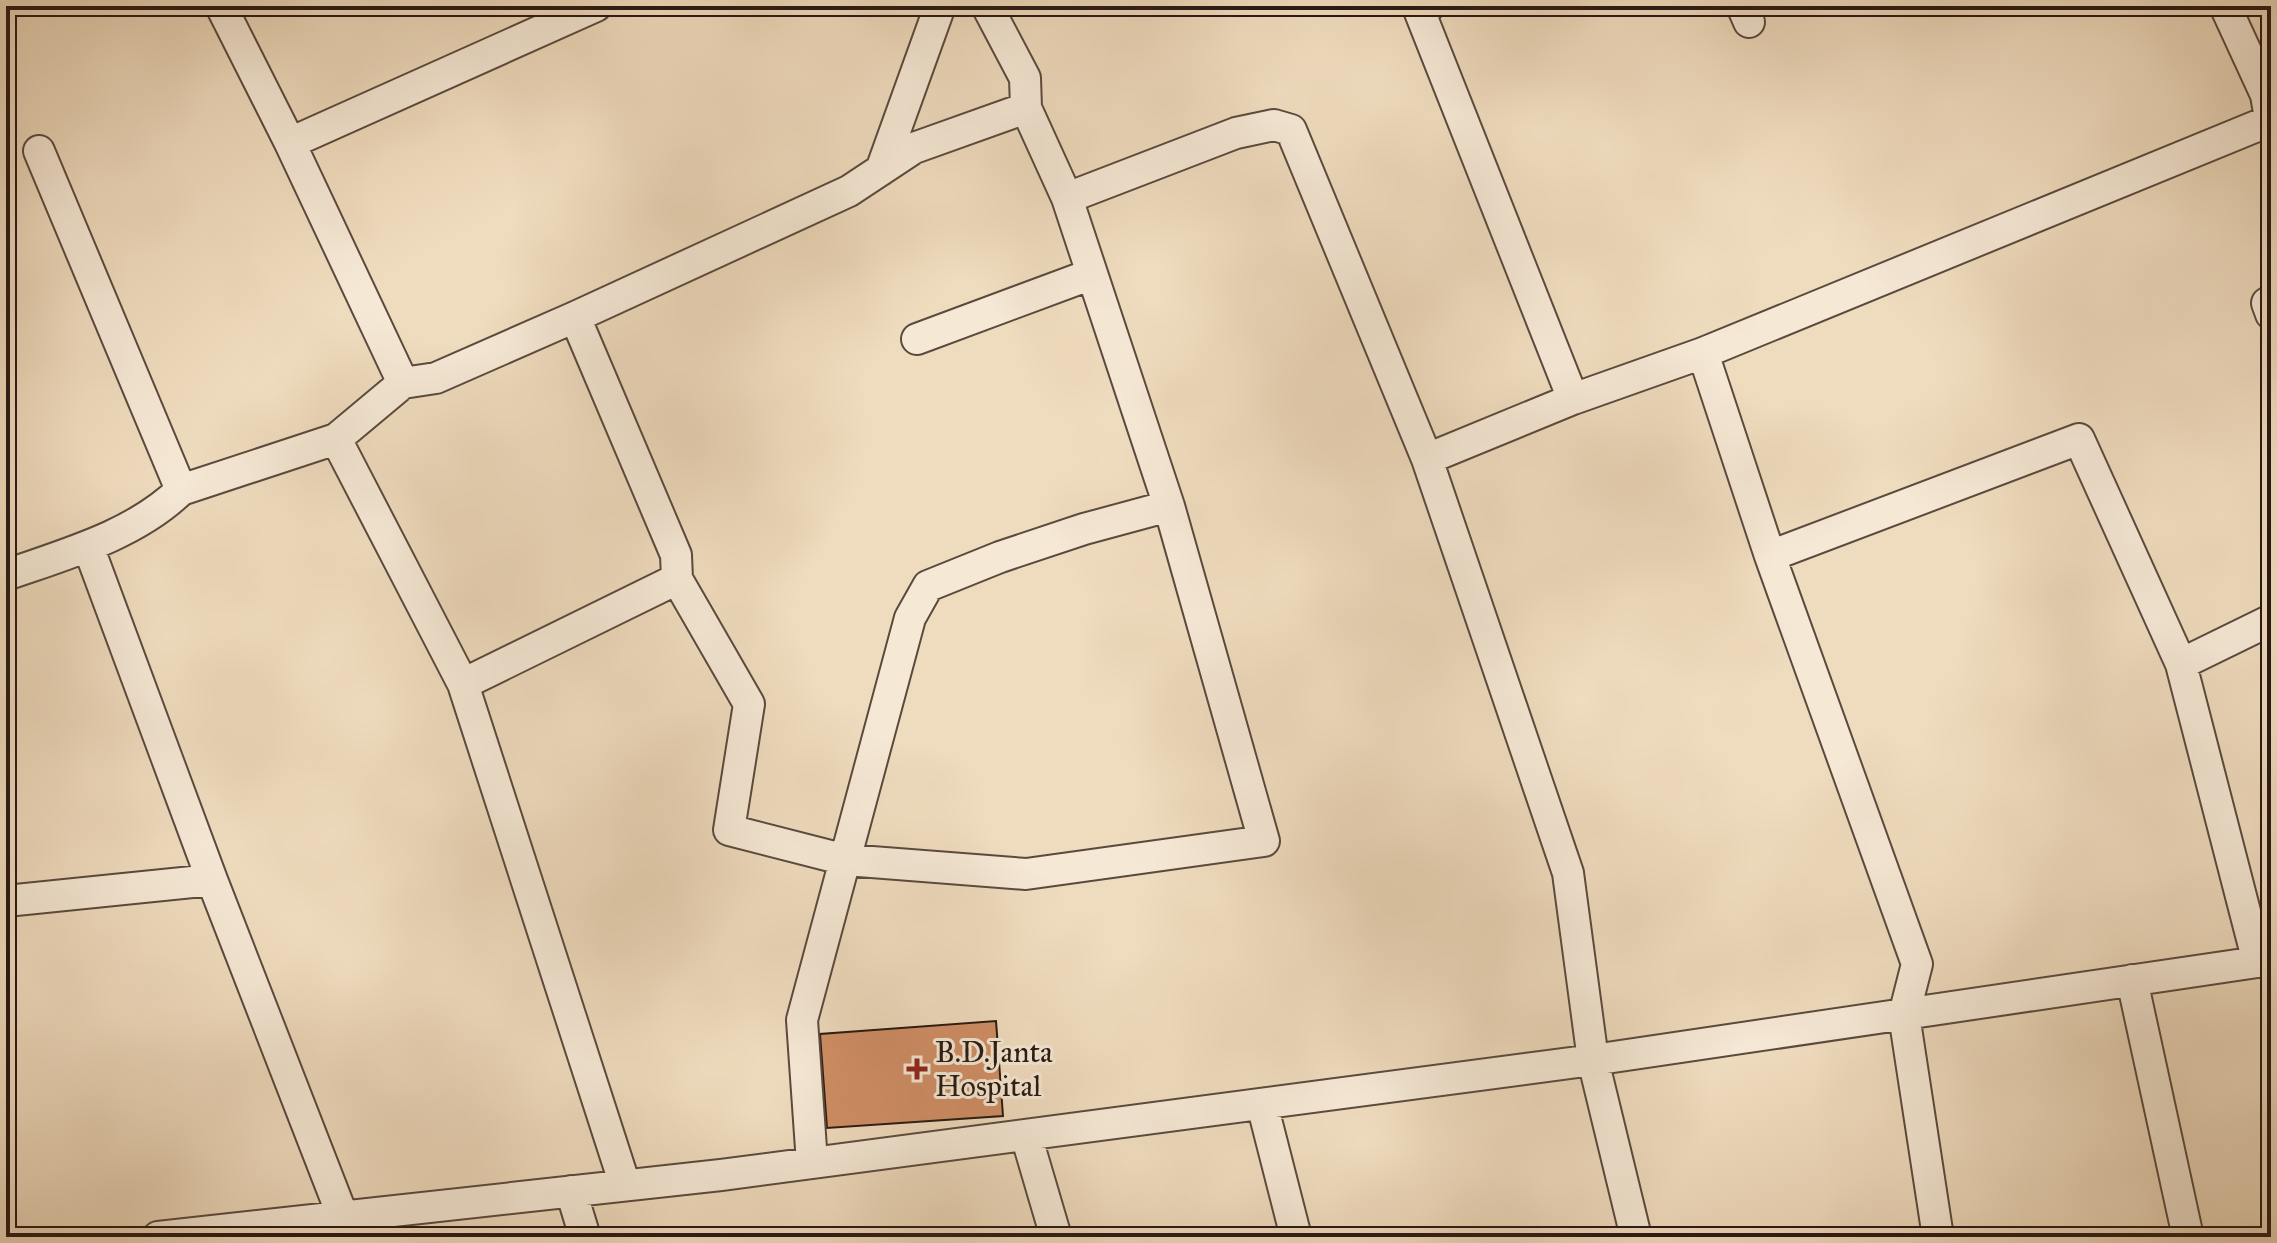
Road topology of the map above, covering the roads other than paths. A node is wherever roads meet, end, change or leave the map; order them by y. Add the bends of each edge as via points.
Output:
1 (221, 6) edge
2 (596, 6) edge
3 (940, 6) edge
4 (987, 6) edge
5 (1429, 6) edge
6 (2225, 6) edge
7 (1026, 108) junction
8 (2270, 122) edge
9 (290, 143) junction
10 (39, 151) dead end
11 (881, 170) junction
12 (1067, 198) junction
13 (1092, 274) junction
14 (2271, 301) edge
15 (2271, 314) edge
16 (575, 317) junction
17 (917, 339) dead end
18 (1703, 353) junction
19 (403, 383) junction
20 (1573, 399) junction
21 (336, 439) junction
22 (1427, 459) junction
23 (181, 490) junction
24 (1169, 506) junction
25 (88, 546) junction
26 (1770, 556) junction
27 (6, 575) edge
28 (677, 579) junction
29 (2271, 620) edge
30 (2181, 664) junction
31 (463, 684) junction
32 (846, 860) junction
33 (212, 880) junction
34 (6, 901) edge
35 (2265, 961) edge
36 (2132, 980) junction
37 (1904, 1015) junction
38 (1593, 1060) junction
39 (1262, 1104) junction
40 (1026, 1135) junction
41 (812, 1163) junction
42 (625, 1185) junction
43 (571, 1191) junction
44 (343, 1217) junction
45 (158, 1237) edge
46 (585, 1237) edge
47 (1056, 1237) edge
48 (1296, 1237) edge
49 (1636, 1237) edge
50 (1938, 1237) edge
51 (2188, 1237) edge

1 - 9 street
2 - 9 street
3 - 11 street
4 - 7 street via 1025,78
5 - 20 street via 1419,10
6 - 8 street via 2266,95
7 - 11 street via 914,148
7 - 12 street
8 - 18 street
9 - 19 street
10 - 23 street
11 - 16 street via 849,191
12 - 13 street
12 - 22 street via 1236,133 1274,125 1291,130
13 - 17 street
13 - 24 street
14 - 15 street
16 - 19 street via 436,378
16 - 28 street via 676,555
18 - 20 street
18 - 26 street
19 - 21 street
20 - 22 street
21 - 23 street
21 - 31 street
22 - 38 street via 1568,873
23 - 25 street via 162,508
24 - 32 street via 1014,553 928,586 910,618
24 - 32 street via 1264,841 1026,874
25 - 27 street
25 - 33 street
26 - 30 street via 2079,439
26 - 37 street via 1917,964
28 - 31 street
28 - 32 street via 749,704 729,830
29 - 30 street
30 - 35 street
31 - 42 street
32 - 41 street via 802,1020
33 - 34 street
33 - 44 street
35 - 36 street
36 - 37 street
36 - 51 street
37 - 38 street
37 - 50 street
38 - 39 street
38 - 49 street
39 - 40 street
39 - 48 street
40 - 41 street
40 - 47 street
41 - 42 street
42 - 43 street
43 - 44 street
43 - 46 street
44 - 45 street

